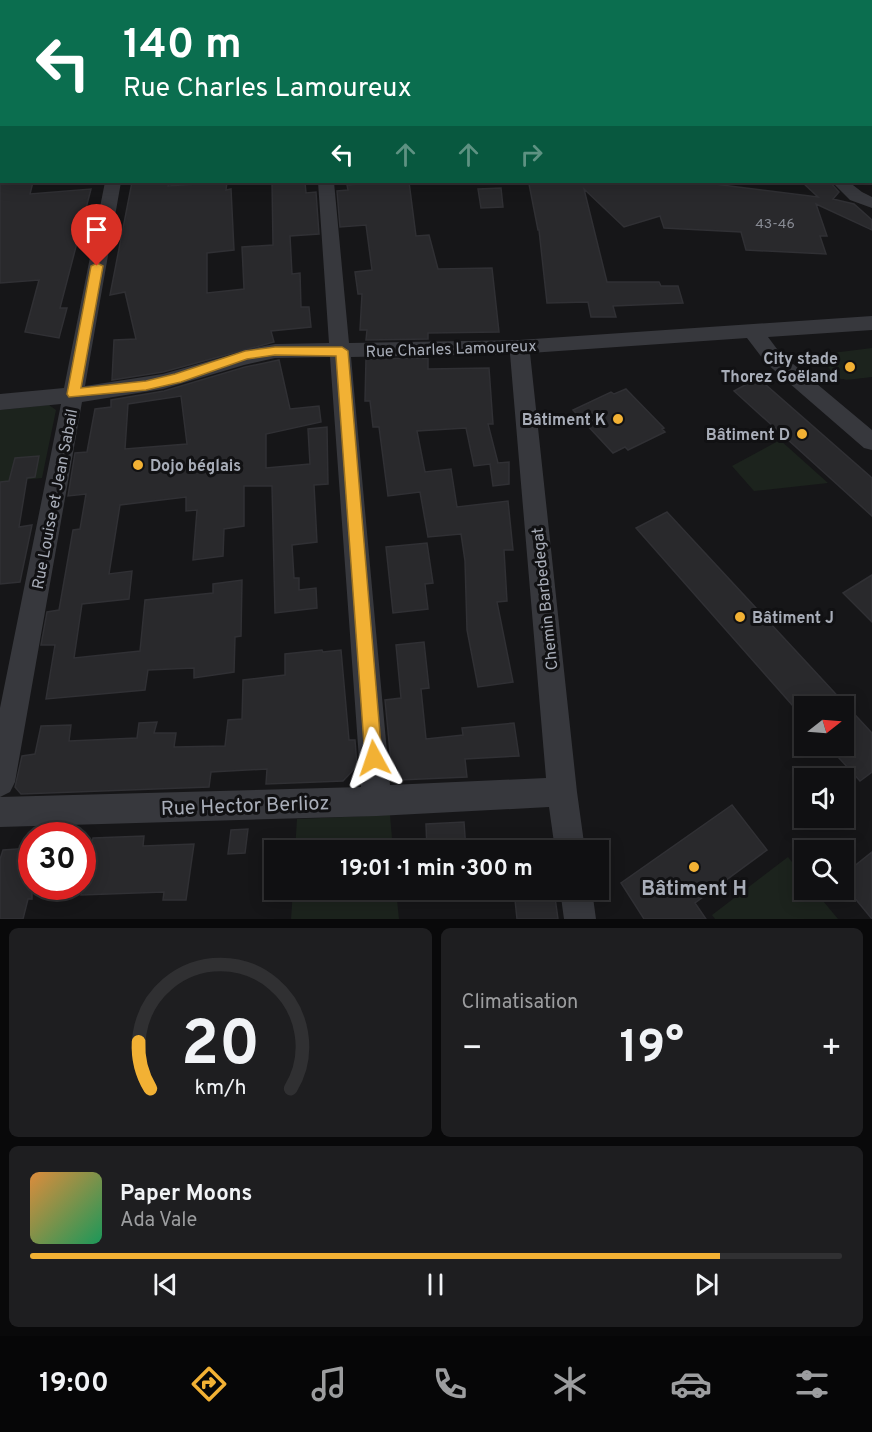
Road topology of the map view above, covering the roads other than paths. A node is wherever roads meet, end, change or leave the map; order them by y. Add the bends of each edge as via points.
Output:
1 (113, 183) edge
2 (326, 183) edge
3 (841, 183) edge
4 (867, 183) edge
5 (856, 195) junction
6 (872, 203) edge
7 (872, 323) edge
8 (753, 332) junction
9 (519, 347) junction
10 (342, 351) junction
11 (73, 394) junction
12 (0, 402) edge
13 (872, 442) edge
14 (0, 782) edge
15 (562, 792) junction
16 (377, 801) junction
17 (0, 812) edge
18 (569, 840) edge
19 (577, 900) edge
20 (580, 919) edge

1 - 11 street, Rue Louise et Jean Sabail
2 - 10 street
3 - 5 street
4 - 5 street
5 - 6 street
7 - 8 street, Rue Charles Lamoureux
8 - 9 street, Rue Charles Lamoureux
8 - 13 street via 773,358
9 - 10 street, Rue Charles Lamoureux
9 - 15 street, Chemin Barbedegat
10 - 11 street, Rue Charles Lamoureux via 245,355 157,383
10 - 16 street
11 - 12 street, Rue Charles Lamoureux
11 - 14 street, Rue Louise et Jean Sabail
15 - 16 street, Rue Hector Berlioz
15 - 18 street, Chemin Barbedegat
16 - 17 street, Rue Hector Berlioz
19 - 20 street

